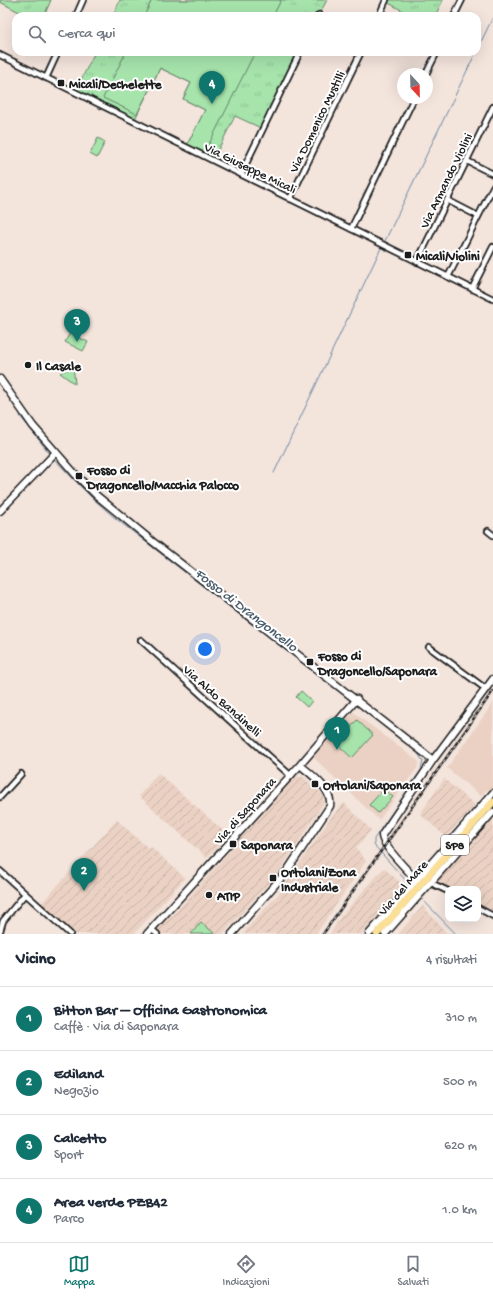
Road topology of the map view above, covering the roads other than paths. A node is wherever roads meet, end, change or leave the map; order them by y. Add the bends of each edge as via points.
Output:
1 (83, 0) edge
2 (386, 0) edge
3 (462, 0) edge
4 (78, 12) edge
5 (381, 12) edge
6 (456, 12) edge
7 (0, 55) edge
8 (56, 56) edge
9 (298, 56) edge
10 (359, 56) edge
11 (435, 56) edge
12 (429, 68) edge
13 (46, 78) junction
14 (411, 104) edge
15 (493, 107) edge
16 (467, 161) junction
17 (241, 174) junction
18 (493, 174) edge
19 (493, 187) edge
20 (290, 199) junction
21 (447, 200) junction
22 (478, 216) junction
23 (351, 229) junction
24 (493, 247) edge
25 (417, 262) junction
26 (448, 277) junction
27 (472, 289) junction
28 (493, 299) edge
29 (0, 379) edge
30 (53, 455) junction
31 (0, 511) edge
32 (488, 531) dead end
33 (493, 535) edge
34 (141, 640) dead end
35 (429, 647) dead end
36 (493, 679) edge
37 (486, 689) junction
38 (355, 702) junction
39 (433, 760) junction
40 (300, 765) junction
41 (21, 774) dead end
42 (290, 776) junction
43 (493, 793) edge
44 (0, 797) edge
45 (493, 802) edge
46 (493, 812) edge
47 (0, 871) edge
48 (416, 880) junction
49 (435, 885) dead end
50 (445, 890) edge
51 (419, 891) junction
52 (26, 894) junction
53 (410, 897) junction
54 (481, 910) edge
55 (493, 916) edge
56 (2, 920) edge
57 (0, 931) edge
58 (149, 932) edge
59 (70, 934) edge
60 (157, 934) edge
61 (232, 934) edge
62 (369, 934) edge
63 (377, 934) edge
64 (385, 934) edge

1 - 4 street
2 - 5 street
3 - 6 street
7 - 13 street, Via Giuseppe Micali
8 - 13 street
9 - 17 street
10 - 20 street, Via Domenico Mustilli
11 - 12 street
13 - 17 street, Via Giuseppe Micali
14 - 23 street
15 - 16 street, Via Armando Violini
16 - 18 street
16 - 21 street, Via Armando Violini
17 - 20 street, Via Giuseppe Micali
19 - 22 street
20 - 23 street, Via Giuseppe Micali
21 - 22 street
21 - 25 street, Via Armando Violini
22 - 26 street
23 - 25 street, Via Giuseppe Micali
24 - 27 street
25 - 26 street, Via Giuseppe Micali
26 - 27 street, Via Giuseppe Micali
27 - 28 street, Via Giuseppe Micali
29 - 30 street
30 - 31 street
30 - 38 street via 152,541
32 - 33 street
34 - 42 street, Via Aldo Bandinelli
35 - 37 street
36 - 37 street
37 - 39 street
38 - 39 street
38 - 40 street, Via di Saponara
39 - 48 street via 381,837 388,849
40 - 42 street, Via di Saponara
40 - 61 street via 327,791 330,806 287,871
41 - 44 street
42 - 58 street, Via di Saponara
43 - 48 street
45 - 51 main road, Via del Mare / SP8
46 - 51 street
47 - 52 street
48 - 53 street
49 - 50 street
51 - 53 main road, Via del Mare / SP8
52 - 56 street
52 - 59 street
53 - 62 street
53 - 63 main road, Via del Mare / SP8
53 - 64 street
54 - 55 street
56 - 57 street
58 - 60 street

